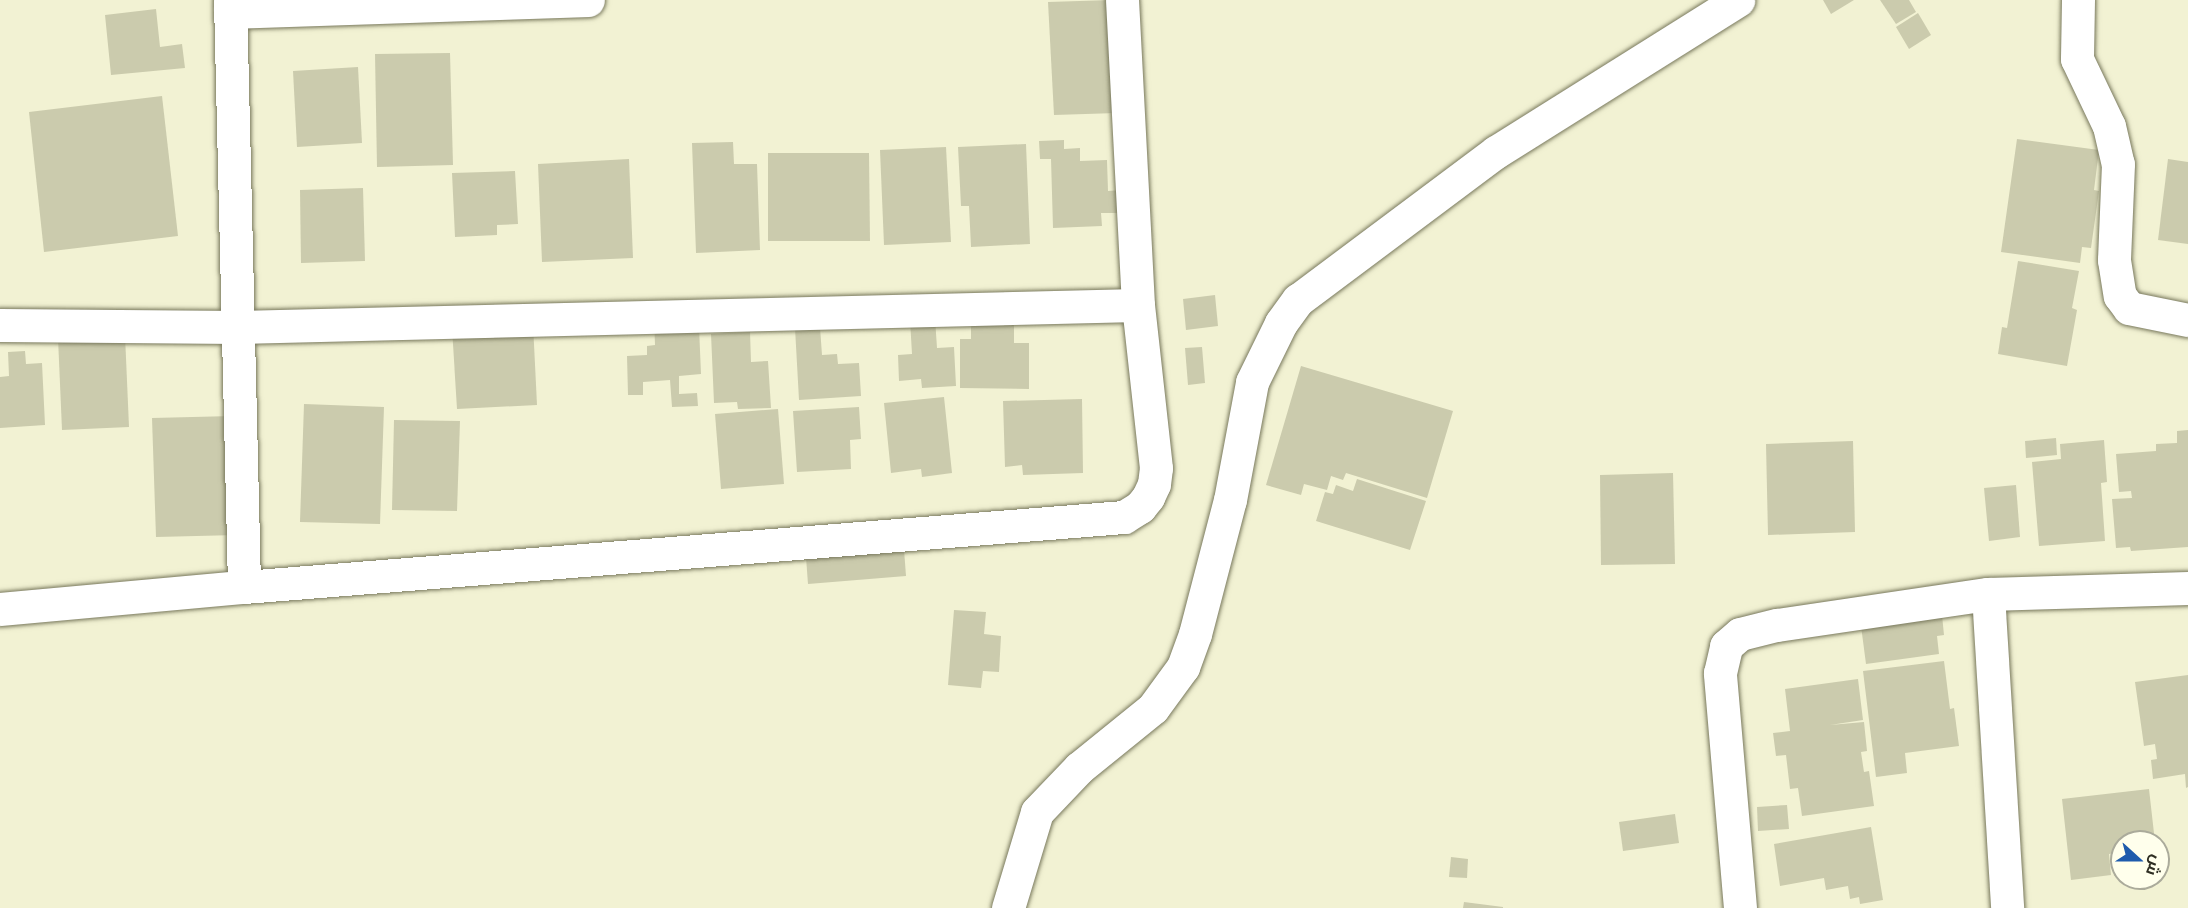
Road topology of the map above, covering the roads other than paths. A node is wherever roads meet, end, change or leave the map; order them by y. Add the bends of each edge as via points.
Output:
1 (588, 0) edge
2 (1122, 0) edge
3 (1738, 0) edge
4 (2078, 0) edge
5 (230, 6) edge
6 (1138, 305) junction
7 (2188, 320) edge
8 (0, 326) edge
9 (238, 327) junction
10 (244, 586) junction
11 (2188, 588) edge
12 (1988, 594) junction
13 (0, 609) edge
14 (1008, 908) edge
15 (1740, 908) edge
16 (2007, 908) edge

1 - 5 street
2 - 6 street
3 - 14 street via 1496,152 1298,300 1281,323 1252,382 1230,500 1183,667 1153,708 1079,768 1037,812
4 - 7 street via 2077,59 2109,126 2118,164 2114,260 2120,296 2129,309
5 - 9 street
6 - 9 street
6 - 10 street via 1156,468 1148,497 1124,517
8 - 9 street
9 - 10 street
10 - 13 street
11 - 12 street
12 - 15 street via 1777,625 1740,634 1726,646 1720,673
12 - 16 street

